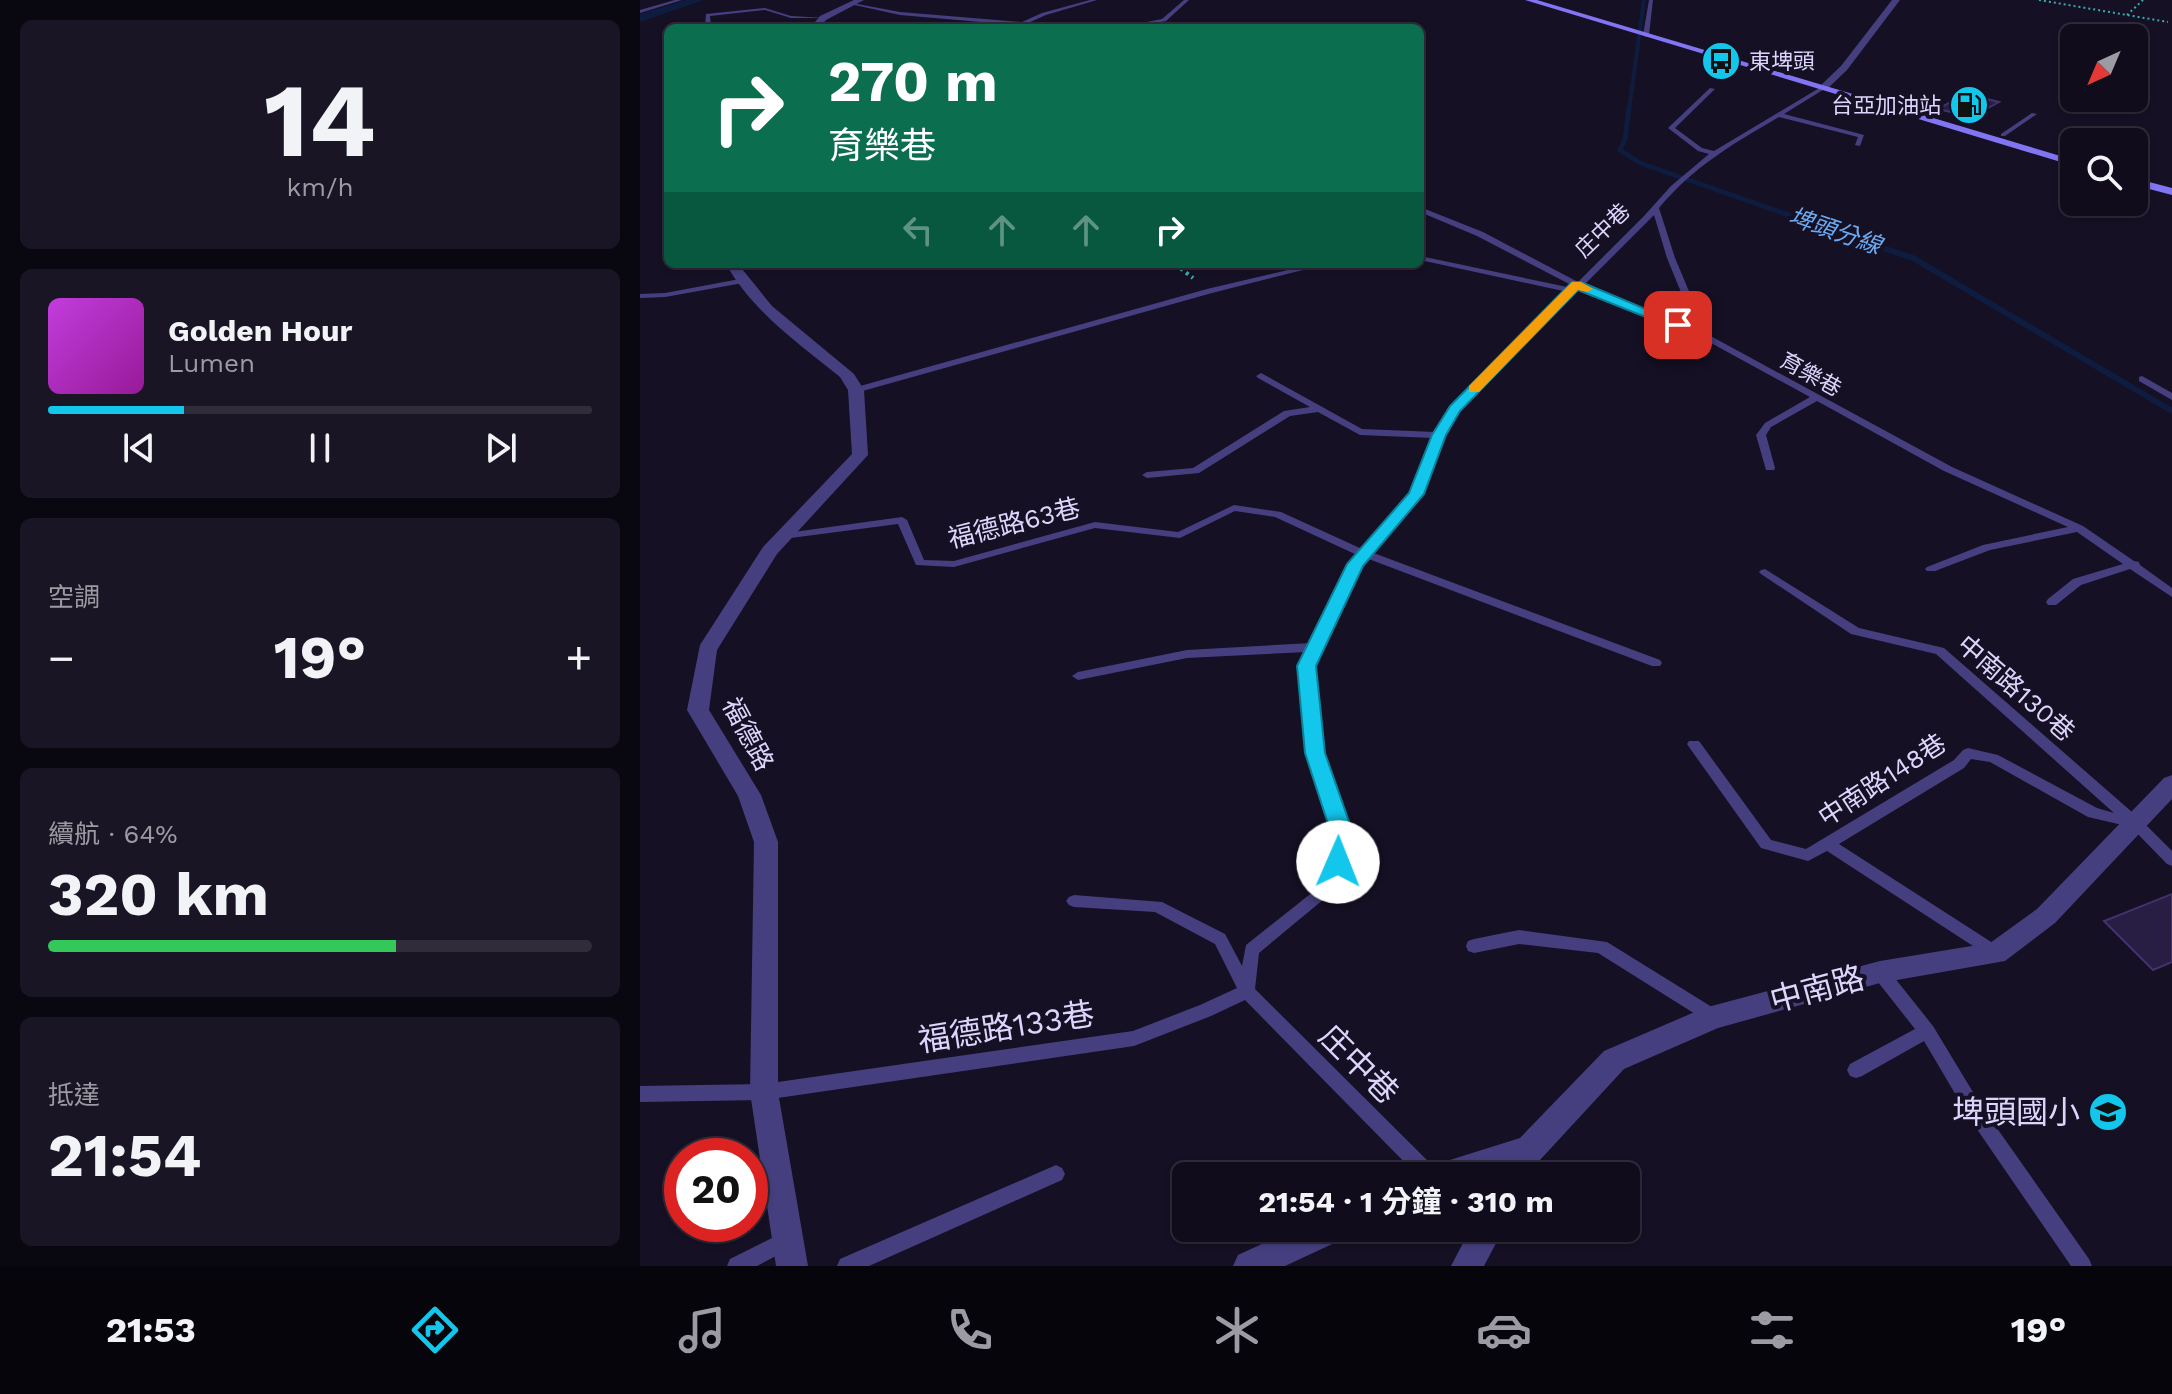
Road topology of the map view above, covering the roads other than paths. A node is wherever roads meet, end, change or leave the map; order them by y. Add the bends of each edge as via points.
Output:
1 (680, 0) edge
2 (1095, 0) edge
3 (1187, 0) edge
4 (1529, 0) edge
5 (1551, 0) edge
6 (1651, 0) edge
7 (1896, 0) edge
8 (856, 2) edge
9 (640, 12) edge
10 (823, 18) junction
11 (1024, 23) junction
12 (708, 24) edge
13 (818, 24) edge
14 (1029, 24) edge
15 (1142, 24) edge
16 (1645, 31) junction
17 (1826, 86) junction
18 (1712, 89) dead end
19 (2034, 114) dead end
20 (1780, 115) junction
21 (1977, 131) junction
22 (2003, 135) junction
23 (1858, 145) dead end
24 (2060, 152) edge
25 (1715, 153) junction
26 (2060, 158) edge
27 (2148, 177) edge
28 (2148, 185) edge
29 (2172, 185) edge
30 (2172, 192) edge
31 (1655, 207) junction
32 (1424, 211) edge
33 (1424, 259) edge
34 (1306, 268) edge
35 (736, 272) edge
36 (1574, 288) junction
37 (640, 296) edge
38 (1703, 335) junction
39 (1261, 376) dead end
40 (2142, 379) dead end
41 (856, 390) junction
42 (2172, 397) edge
43 (1815, 398) junction
44 (1319, 409) junction
45 (1439, 435) junction
46 (1770, 468) dead end
47 (1147, 475) dead end
48 (2079, 528) junction
49 (783, 536) junction
50 (1365, 554) junction
51 (2135, 564) junction
52 (1931, 569) dead end
53 (1765, 572) dead end
54 (2172, 593) edge
55 (2052, 602) dead end
56 (1316, 647) junction
57 (1656, 663) dead end
58 (1078, 676) dead end
59 (1694, 744) dead end
60 (2172, 784) edge
61 (2135, 823) junction
62 (1828, 844) junction
63 (2172, 860) edge
64 (1074, 901) dead end
65 (1474, 946) dead end
66 (1996, 953) junction
67 (1880, 972) junction
68 (1247, 991) junction
69 (1714, 1017) junction
70 (1927, 1031) junction
71 (1856, 1070) dead end
72 (764, 1092) junction
73 (640, 1094) edge
74 (1417, 1162) edge
75 (1523, 1162) edge
76 (1056, 1174) dead end
77 (786, 1240) junction
78 (1301, 1242) edge
79 (1480, 1242) edge
80 (737, 1266) edge
81 (792, 1266) edge
82 (847, 1266) edge
83 (1249, 1266) edge
84 (1467, 1266) edge
85 (2082, 1266) edge

1 - 9 lane
2 - 11 lane
3 - 15 lane via 1164,20
4 - 16 main road
5 - 16 main road
6 - 16 lane
7 - 17 street
8 - 10 street
8 - 11 lane via 884,13
10 - 12 lane via 765,9 708,15
10 - 13 street
11 - 14 lane
16 - 17 main road
17 - 20 lane, 庄中巷
17 - 21 main road
18 - 25 lane via 1671,128 1700,150
19 - 22 lane
20 - 23 lane via 1862,136
20 - 25 lane, 庄中巷
21 - 22 main road
21 - 26 main road
22 - 24 main road
25 - 31 lane, 庄中巷
27 - 29 main road
28 - 30 main road
31 - 36 lane, 庄中巷
31 - 38 lane
32 - 36 lane, 育樂巷 via 1480,234
33 - 36 lane
34 - 41 lane
35 - 37 lane
35 - 41 street via 846,374
36 - 38 lane, 育樂巷
36 - 45 lane, 庄中巷 via 1455,409
38 - 43 lane, 育樂巷
39 - 44 lane
40 - 42 lane
41 - 49 street, 福德路 via 860,455
43 - 46 lane via 1768,425 1761,435
43 - 48 lane, 育樂巷 via 1948,469
44 - 45 lane via 1360,432
44 - 47 lane via 1287,413 1195,471
45 - 50 lane, 庄中巷 via 1416,494
48 - 51 lane, 育樂巷
48 - 52 lane via 1987,547
49 - 50 lane, 福德路63巷 via 902,520 920,563 954,564 1095,525 1180,535 1234,508 1277,514
49 - 72 street, 福德路 via 707,650 698,710 749,795 766,842
50 - 56 lane, 庄中巷 via 1355,564
50 - 57 lane
51 - 54 lane, 育樂巷
51 - 55 lane via 2077,582
53 - 61 lane, 中南路130巷 via 1855,631 1940,651
56 - 58 lane via 1187,654
56 - 68 lane, 庄中巷 via 1306,666 1315,753 1342,833 1338,862 1319,895 1252,950
59 - 62 lane, 中南路148巷 via 1766,844 1808,855
60 - 61 street, 中南路
61 - 62 lane, 中南路148巷 via 2093,813 1993,758 1968,753 1959,764
61 - 63 lane, 中南路130巷
61 - 66 street, 中南路 via 2046,916
62 - 66 lane
64 - 68 lane, 庄中巷 via 1157,906 1220,939
65 - 69 lane via 1519,937 1601,947
66 - 67 street, 中南路
67 - 69 street, 中南路
67 - 70 lane
68 - 72 lane, 福德路133巷 via 1217,1008 1134,1038
68 - 74 lane, 庄中巷
69 - 75 street, 中南路 via 1614,1060
70 - 71 lane
70 - 85 lane via 1976,1113
72 - 73 lane, 福德路133巷
72 - 77 street, 福德路
76 - 82 lane
77 - 80 lane
77 - 81 street, 福德路
78 - 83 street
79 - 84 street

